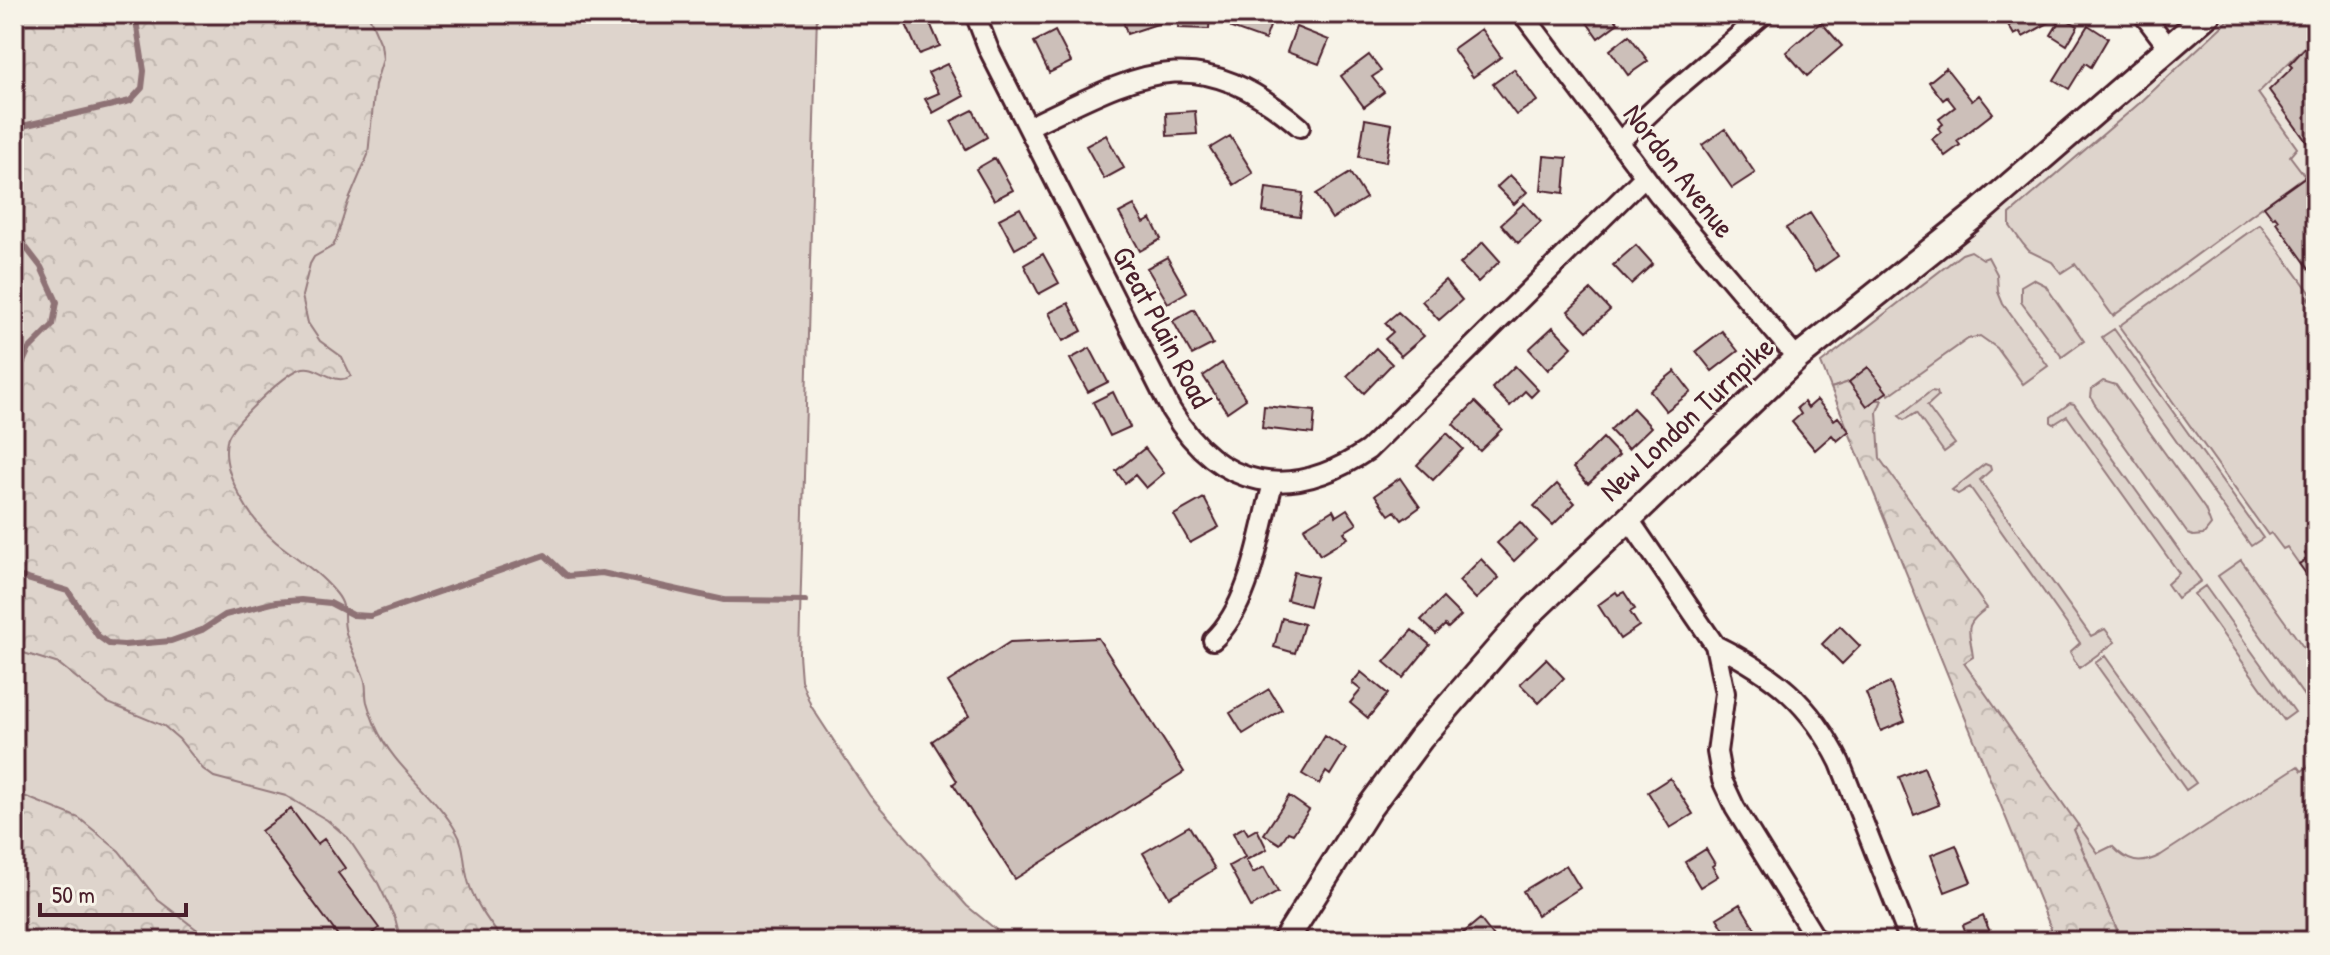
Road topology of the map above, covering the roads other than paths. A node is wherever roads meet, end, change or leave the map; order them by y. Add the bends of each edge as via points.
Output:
1 (975, 14) edge
2 (1523, 14) edge
3 (1764, 14) edge
4 (2143, 14) edge
5 (2208, 14) edge
6 (2168, 47) junction
7 (1028, 127) junction
8 (1300, 127) dead end
9 (1619, 142) junction
10 (1645, 176) junction
11 (1797, 358) junction
12 (1273, 483) junction
13 (1628, 518) junction
14 (1213, 640) dead end
15 (1715, 645) junction
16 (1285, 941) edge
17 (1817, 941) edge
18 (1910, 941) edge

1 - 7 street, Great Plain Road
2 - 9 street, Nordon Avenue
3 - 9 street
4 - 6 street
5 - 6 main road, New London Turnpike
6 - 11 main road, New London Turnpike via 1978,213
7 - 8 street via 1124,82 1178,72 1209,74 1236,85
7 - 12 street, Great Plain Road via 1180,424 1221,465
9 - 10 street, Nordon Avenue
10 - 11 street, Nordon Avenue
10 - 12 street, Great Plain Road via 1375,444 1318,476
11 - 13 main road, New London Turnpike
12 - 14 street via 1240,600
13 - 15 street
13 - 16 main road, New London Turnpike via 1527,616 1420,739 1369,808
15 - 17 street via 1725,693 1717,752 1722,780
15 - 18 street via 1772,678 1802,704 1826,736

